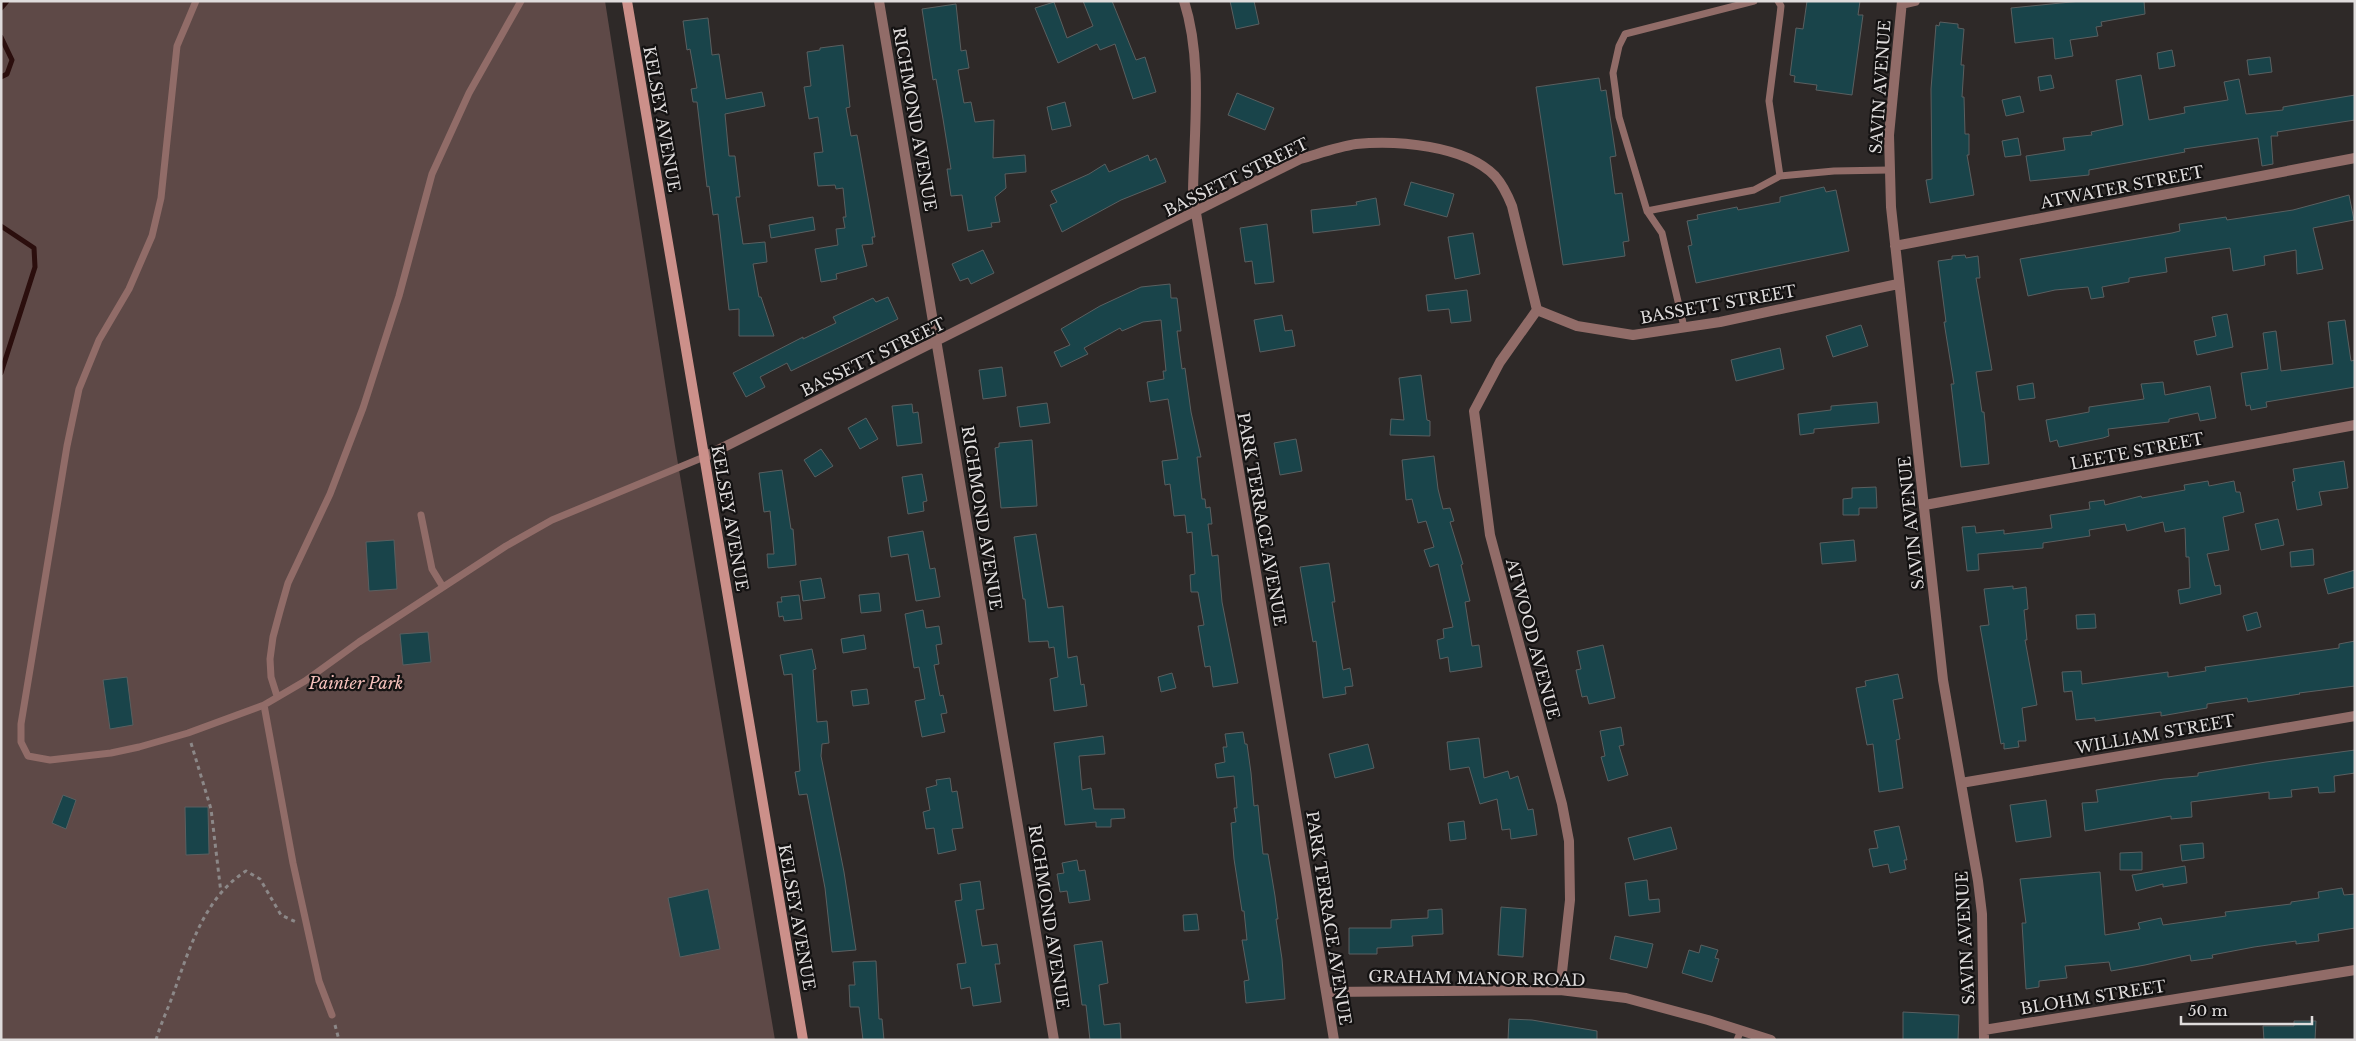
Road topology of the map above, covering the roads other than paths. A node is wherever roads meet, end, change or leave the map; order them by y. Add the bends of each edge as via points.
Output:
1 (196, 1) edge
2 (521, 1) edge
3 (627, 1) edge
4 (880, 1) edge
5 (1184, 1) edge
6 (1754, 1) edge
7 (1778, 1) edge
8 (1915, 1) edge
9 (1902, 2) edge
10 (2355, 158) edge
11 (1889, 170) junction
12 (1780, 176) junction
13 (1647, 211) junction
14 (1196, 213) junction
15 (1894, 246) junction
16 (1898, 284) junction
17 (1537, 310) junction
18 (1684, 327) junction
19 (938, 342) junction
20 (2355, 425) edge
21 (704, 457) junction
22 (1925, 505) junction
23 (421, 516) dead end
24 (443, 587) junction
25 (276, 696) junction
26 (264, 705) junction
27 (2355, 716) edge
28 (1961, 783) junction
29 (2355, 970) edge
30 (1560, 990) junction
31 (1326, 992) junction
32 (332, 1015) dead end
33 (1739, 1035) edge
34 (1984, 1035) edge
35 (803, 1040) edge
36 (1054, 1040) edge
37 (1334, 1040) edge
38 (1771, 1040) edge

1 - 26 lane via 177,46 161,198 152,236 129,289 99,340 79,389 21,724 21,742 28,756 50,760 111,753 188,733
2 - 25 lane via 469,93 432,174 399,296 363,408 330,494 288,584 270,658
3 - 21 street, KELSEY AVENUE
4 - 19 street, RICHMOND AVENUE
5 - 14 street, PARK TERRACE AVENUE via 1194,48 1193,192
6 - 13 lane via 1625,34 1613,73 1619,117
7 - 12 lane via 1781,6 1769,101
8 - 9 street
9 - 11 street, SAVIN AVENUE via 1888,135
10 - 15 street, ATWATER STREET
11 - 12 lane
11 - 15 street, SAVIN AVENUE
12 - 13 lane via 1754,190
13 - 18 lane via 1662,233
14 - 17 street, BASSETT STREET via 1300,159 1332,149 1388,143 1442,150 1483,166 1506,192
14 - 19 street, BASSETT STREET
14 - 31 street, PARK TERRACE AVENUE
15 - 16 street, SAVIN AVENUE
16 - 18 street, BASSETT STREET
16 - 22 street, SAVIN AVENUE
17 - 18 street, BASSETT STREET via 1577,326 1633,335
17 - 30 street, ATWOOD AVENUE via 1500,362 1474,411 1490,535 1569,841 1570,900
19 - 21 street, BASSETT STREET
19 - 36 street, RICHMOND AVENUE
20 - 22 street, LEETE STREET
21 - 24 lane via 552,520
21 - 35 street, KELSEY AVENUE
22 - 28 street, SAVIN AVENUE via 1943,680
23 - 24 lane via 432,569
24 - 25 lane via 305,681
25 - 26 lane
26 - 32 lane via 319,981
27 - 28 street, WILLIAM STREET
28 - 34 street, SAVIN AVENUE via 1982,914
29 - 34 street, BLOHM STREET
30 - 31 street, GRAHAM MANOR ROAD
30 - 33 street, GRAHAM MANOR ROAD via 1626,998
31 - 37 street, PARK TERRACE AVENUE
33 - 38 street, GRAHAM MANOR ROAD

